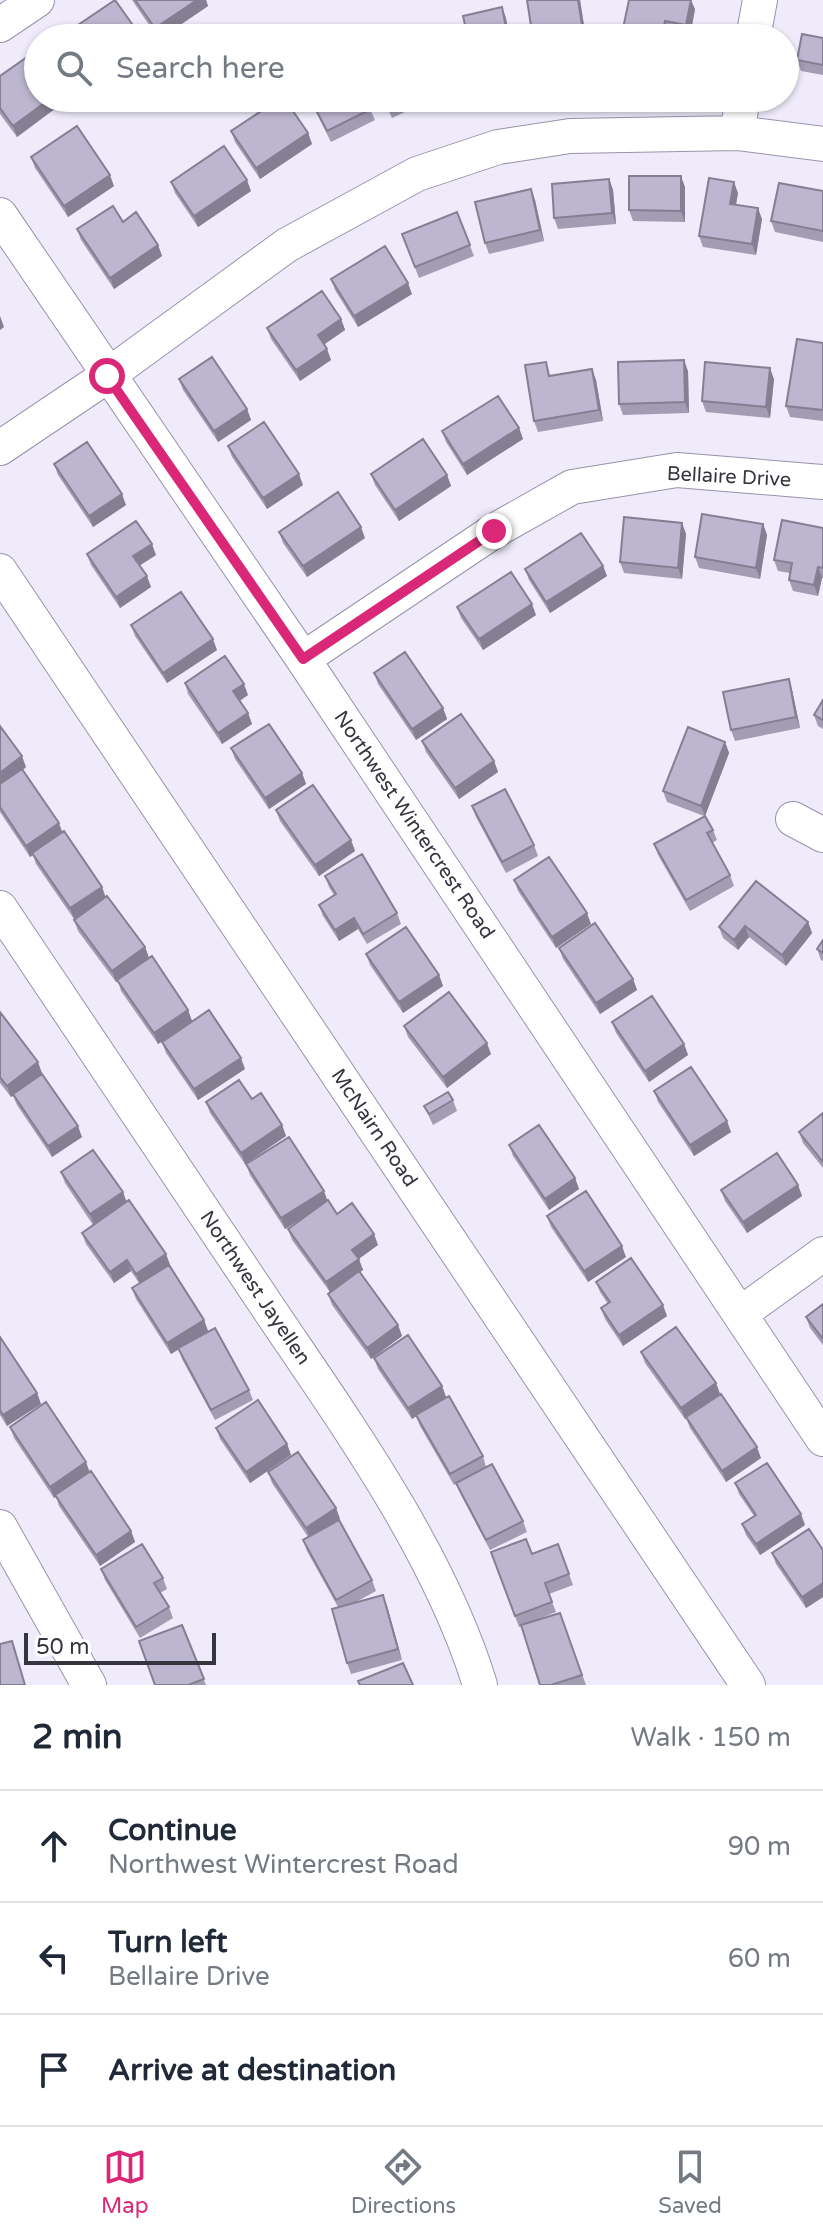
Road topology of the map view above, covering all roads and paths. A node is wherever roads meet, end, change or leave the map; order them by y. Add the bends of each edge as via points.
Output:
1 (37, 0) edge
2 (760, 0) edge
3 (756, 24) edge
4 (0, 25) edge
5 (741, 112) edge
6 (737, 133) junction
7 (823, 144) edge
8 (0, 215) edge
9 (107, 376) junction
10 (0, 448) edge
11 (823, 482) edge
12 (0, 571) edge
13 (303, 659) junction
14 (0, 908) edge
15 (823, 1254) edge
16 (740, 1314) junction
17 (823, 1439) edge
18 (0, 1527) edge
19 (89, 1685) edge
20 (480, 1685) edge
21 (748, 1685) edge

1 - 4 street
2 - 3 street
5 - 6 street
6 - 7 street
6 - 9 street via 570,136 498,147 417,174 287,245
8 - 9 street, Northwest Wintercrest Road
9 - 10 street
9 - 13 street, Northwest Wintercrest Road
11 - 13 street, Bellaire Drive via 677,470 572,487 494,531
12 - 21 street, McNairn Road
13 - 16 street, Northwest Wintercrest Road
14 - 20 street, Northwest Jayellen via 333,1404 409,1529 467,1644
15 - 16 street
16 - 17 street, Northwest Wintercrest Road
18 - 19 street

